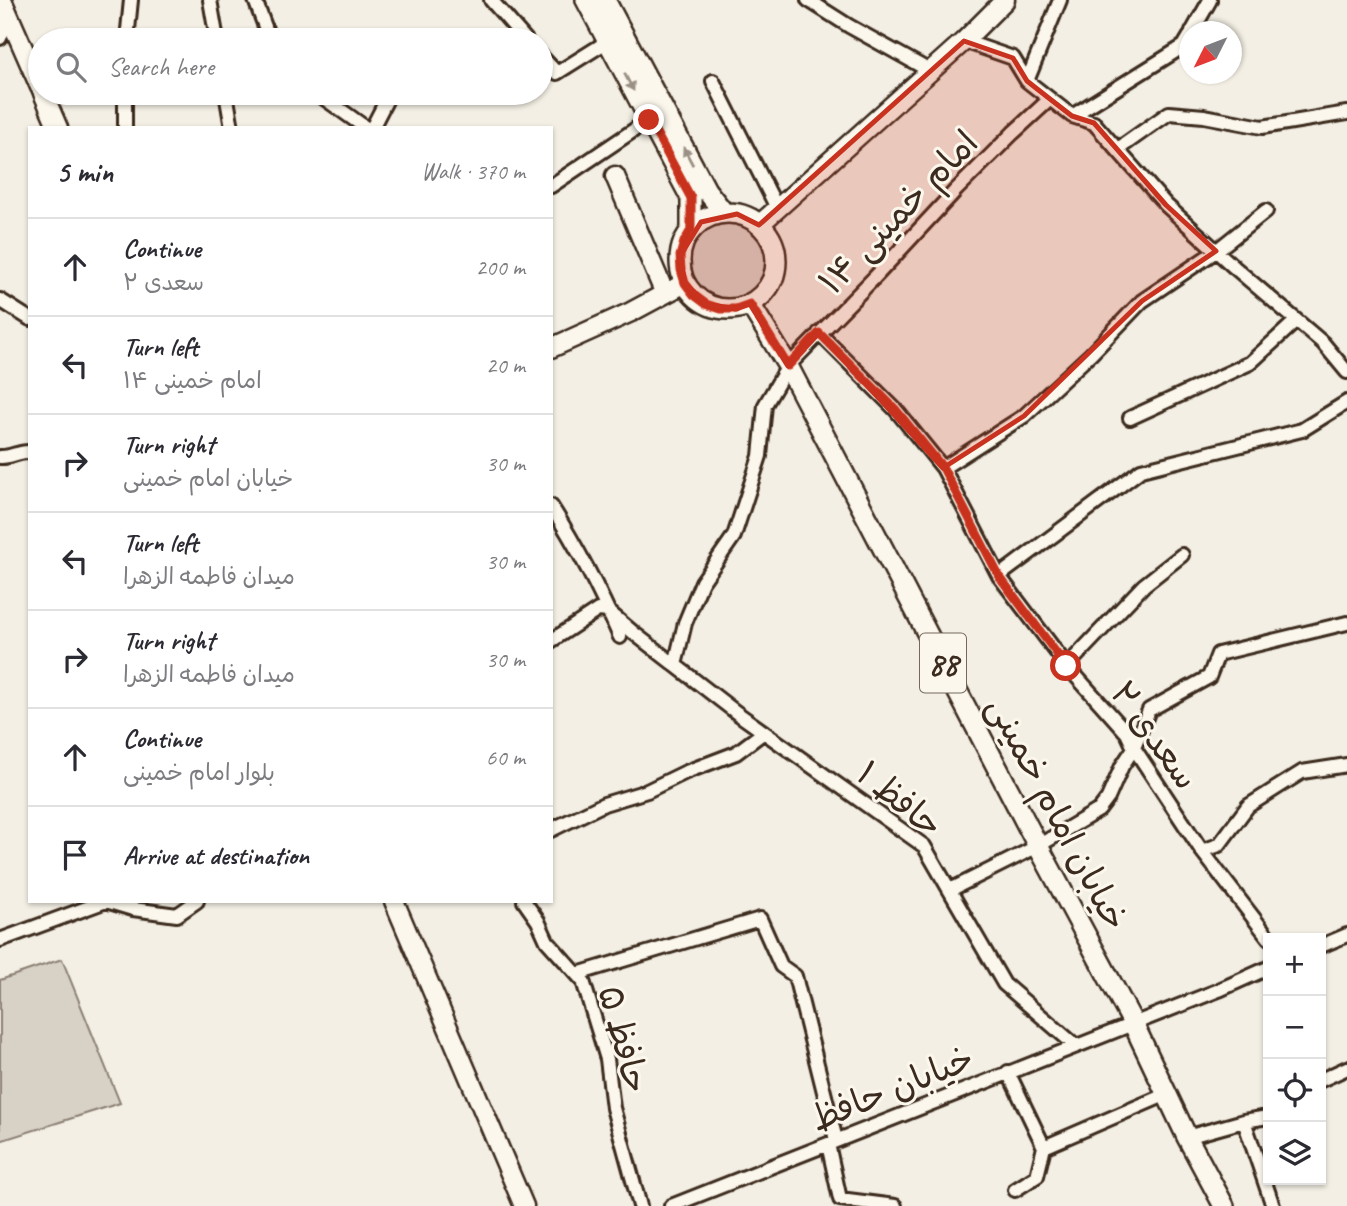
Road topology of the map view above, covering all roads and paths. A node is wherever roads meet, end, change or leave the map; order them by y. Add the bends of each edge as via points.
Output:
1 (131, 0) edge
2 (210, 0) edge
3 (255, 0) edge
4 (491, 0) edge
5 (586, 0) edge
6 (605, 0) edge
7 (808, 0) edge
8 (1005, 0) edge
9 (1060, 0) edge
10 (1210, 0) edge
11 (5, 8) edge
12 (1198, 21) edge
13 (128, 28) edge
14 (215, 28) edge
15 (266, 28) edge
16 (516, 28) edge
17 (0, 38) edge
18 (608, 41) junction
19 (964, 41) junction
20 (1179, 49) edge
21 (28, 60) edge
22 (553, 69) edge
23 (930, 71) junction
24 (713, 81) dead end
25 (1027, 81) junction
26 (1050, 99) junction
27 (48, 105) edge
28 (125, 105) edge
29 (228, 105) edge
30 (334, 105) edge
31 (384, 105) edge
32 (1347, 113) edge
33 (1072, 116) junction
34 (649, 120) junction
35 (57, 126) edge
36 (125, 126) edge
37 (232, 126) edge
38 (363, 126) edge
39 (373, 126) edge
40 (1118, 149) junction
41 (615, 176) dead end
42 (553, 185) edge
43 (777, 208) junction
44 (1266, 211) dead end
45 (724, 213) junction
46 (759, 225) junction
47 (691, 230) junction
48 (1216, 251) junction
49 (685, 283) junction
50 (665, 294) junction
51 (0, 300) edge
52 (750, 304) junction
53 (28, 317) edge
54 (1296, 321) junction
55 (819, 333) junction
56 (553, 347) edge
57 (788, 366) junction
58 (1347, 372) edge
59 (1347, 402) edge
60 (1129, 418) dead end
61 (28, 452) edge
62 (0, 457) edge
63 (943, 468) junction
64 (553, 509) edge
65 (1182, 555) dead end
66 (999, 576) junction
67 (608, 611) junction
68 (1347, 623) edge
69 (620, 637) dead end
70 (553, 640) edge
71 (675, 664) junction
72 (1066, 666) junction
73 (764, 732) junction
74 (1134, 748) junction
75 (1347, 765) edge
76 (553, 829) edge
77 (1038, 846) junction
78 (1202, 851) junction
79 (950, 890) junction
80 (101, 903) edge
81 (113, 903) edge
82 (194, 903) edge
83 (395, 903) edge
84 (525, 903) edge
85 (1265, 933) edge
86 (1347, 935) edge
87 (0, 940) edge
88 (1326, 944) edge
89 (1263, 970) edge
90 (577, 974) junction
91 (1133, 1023) junction
92 (1076, 1045) junction
93 (1347, 1068) edge
94 (1008, 1072) junction
95 (1326, 1078) edge
96 (1167, 1094) junction
97 (1263, 1118) edge
98 (1244, 1121) junction
99 (1187, 1137) junction
100 (832, 1142) junction
101 (1044, 1147) junction
102 (1015, 1190) dead end
103 (524, 1206) edge
104 (640, 1206) edge
105 (671, 1206) edge
106 (895, 1206) edge
107 (1224, 1206) edge
108 (1273, 1206) edge

1 - 13 street
2 - 14 street
3 - 15 street
4 - 16 street
5 - 18 main road
45 -> 6 main road via 706,190
7 - 23 street
8 - 19 main road
9 - 25 street
10 - 12 street
11 - 17 street
11 - 21 main road
18 - 22 street via 557,73
18 -> 34 main road
19 - 23 main road
19 - 25 street via 1013,58
20 - 33 street
23 - 43 main road
24 - 43 street
25 - 26 street
26 - 33 street
26 - 55 street, امام خمینی ۱۴
27 - 35 main road
28 - 36 street
29 - 37 street
30 - 38 street
31 - 39 street
32 - 40 street via 1262,127 1169,113
33 - 40 street via 1094,123
34 - 42 street
34 - 47 main road via 691,198
40 - 48 street via 1166,205
41 - 50 main road
43 - 46 main road
44 - 48 street
45 - 46 main road
45 - 47 main road
46 - 52 main road via 775,251 776,267 763,295
47 - 49 main road via 680,256
48 - 54 street
48 - 63 street via 1142,301 1024,416
49 - 50 main road
49 - 52 main road via 700,300 721,309
50 - 56 main road
51 - 53 street
52 - 57 main road, خیابان امام خمینی / 88
54 - 58 street via 1323,343
54 - 60 street via 1250,363
55 - 57 street, امام خمینی ۱۴
55 - 63 street, سعدی ۲ via 896,410
57 - 71 street, امام خمینی ۱۴ via 765,405 760,456 734,536 702,582
57 - 77 main road, خیابان امام خمینی / 88
59 - 66 street via 1302,429 1141,470
61 - 62 street
63 - 66 street, سعدی ۲
64 - 67 street
65 - 72 street via 1144,585
66 - 72 street, سعدی ۲
67 - 69 street
67 - 70 street via 598,610
67 - 71 street, حافظ ۱
68 - 74 street via 1218,654 1209,677 1149,710
71 - 73 street, حافظ ۱
72 - 74 street, سعدی ۲ via 1127,733
73 - 76 street via 736,753 604,804
73 - 79 street, حافظ ۱ via 924,846
74 - 77 street via 1099,810
74 - 78 street, سعدی ۲
75 - 78 street via 1302,772 1248,806 1219,845
77 - 79 street
77 - 91 main road, خیابان امام خمینی / 88
78 - 85 street, سعدی ۲
79 - 92 street, حافظ ۱ via 1004,984
80 - 87 street
81 - 82 street via 177,915
83 - 103 main road
84 - 90 street, حافظ ۵ via 547,942
86 - 88 street
89 - 91 street, خیابان حافظ
90 - 100 street via 760,919 781,966 794,976
90 - 104 street, حافظ ۵ via 607,1059 614,1108
91 - 92 street, خیابان حافظ
91 - 96 main road, خیابان امام خمینی / 88
92 - 94 street, خیابان حافظ
93 - 95 street
94 - 100 street, خیابان حافظ
94 - 101 street
96 - 99 main road, خیابان امام خمینی / 88
96 - 101 street
97 - 98 street
98 - 99 street
98 - 108 street
99 - 107 main road, خیابان امام خمینی / 88
100 - 105 street, خیابان حافظ
100 - 106 street via 840,1199
101 - 102 street via 1038,1175

